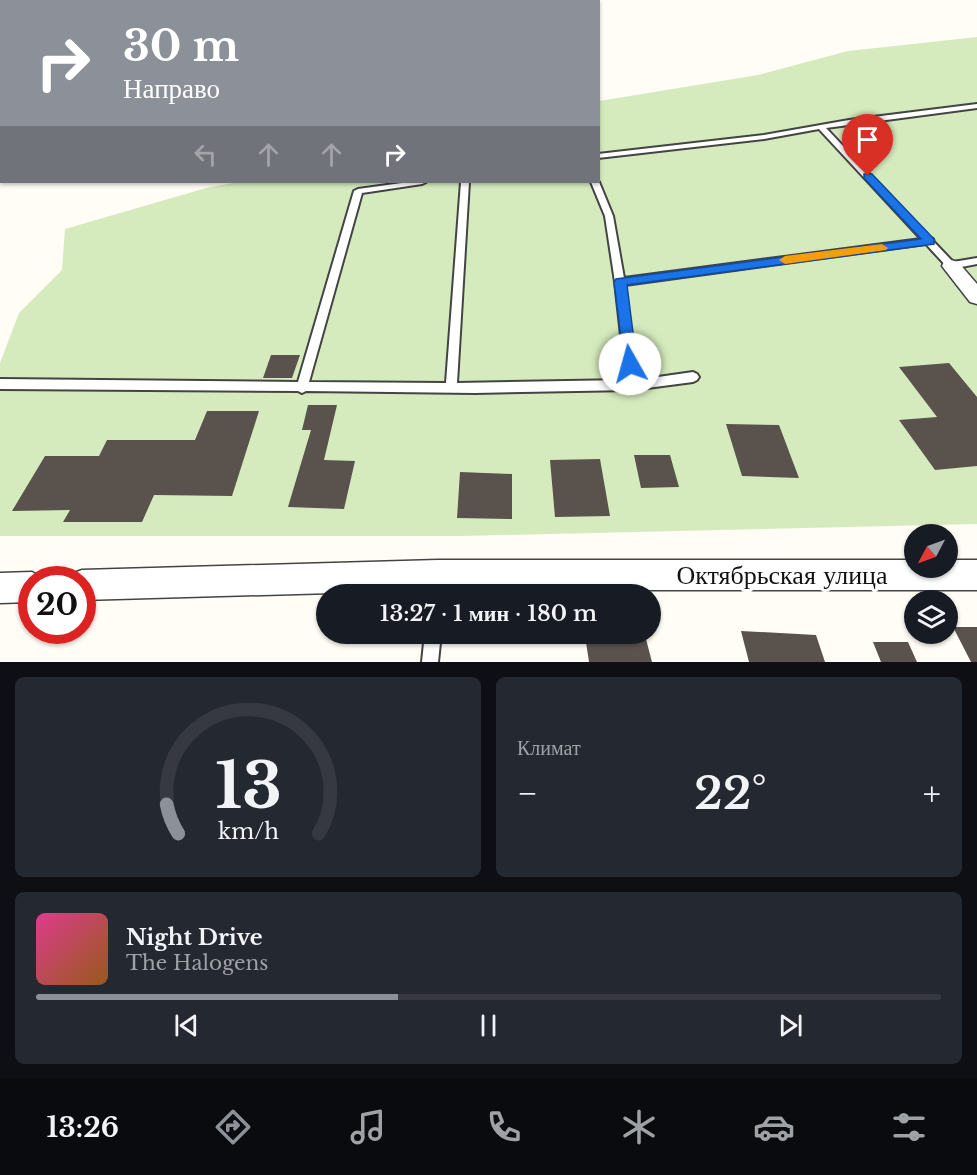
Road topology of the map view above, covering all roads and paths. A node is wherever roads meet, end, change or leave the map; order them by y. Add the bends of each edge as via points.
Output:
1 (977, 106) edge
2 (821, 127) junction
3 (600, 156) edge
4 (415, 183) edge
5 (465, 183) edge
6 (595, 183) edge
7 (930, 242) junction
8 (977, 261) edge
9 (951, 266) junction
10 (620, 282) junction
11 (977, 297) edge
12 (693, 377) dead end
13 (0, 384) edge
14 (632, 385) junction
15 (302, 388) junction
16 (451, 388) junction
17 (977, 575) edge
18 (316, 584) edge
19 (437, 584) edge
20 (96, 585) edge
21 (18, 587) edge
22 (0, 588) edge
23 (432, 644) edge
24 (430, 662) edge

1 - 2 lane
2 - 3 lane
2 - 7 lane
4 - 15 lane via 358,191
5 - 16 lane
6 - 10 lane via 609,216
7 - 9 lane
7 - 10 lane
8 - 9 lane
9 - 11 street
10 - 14 lane
12 - 14 lane
13 - 15 lane
14 - 16 lane
15 - 16 lane
17 - 19 street, Октябрьская улица
18 - 20 street, Октябрьская улица
21 - 22 street
23 - 24 lane

